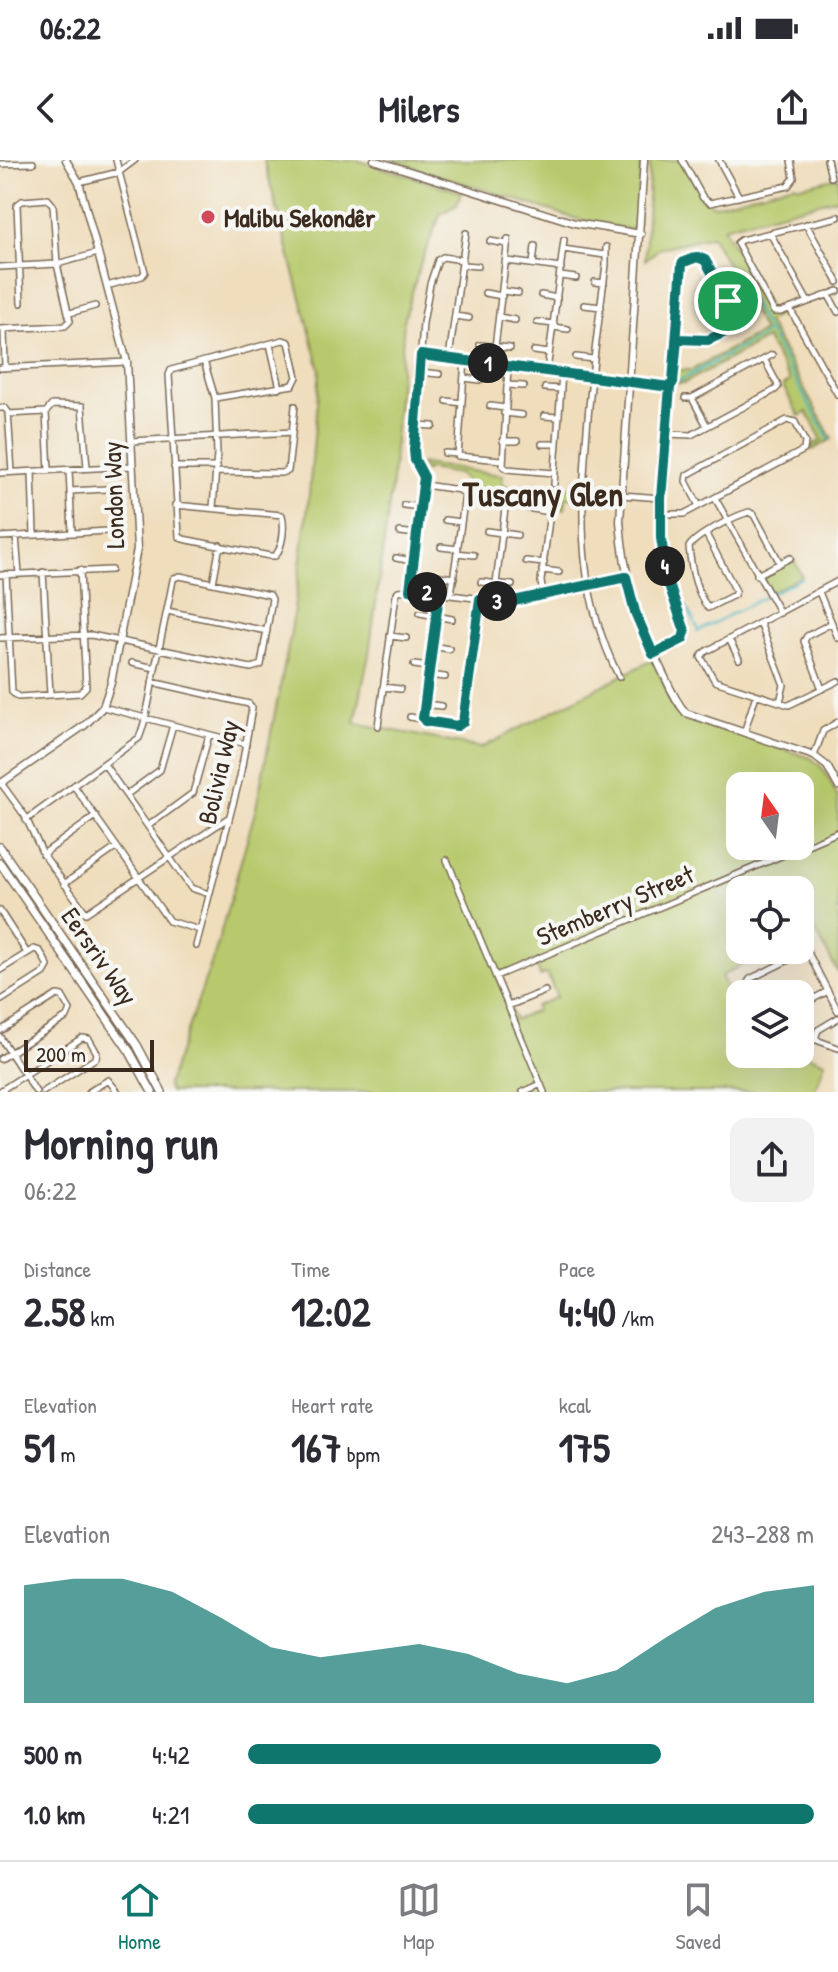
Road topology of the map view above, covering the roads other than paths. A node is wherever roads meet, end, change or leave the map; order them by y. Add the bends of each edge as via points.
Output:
1 (66, 160) edge
2 (116, 160) edge
3 (135, 160) edge
4 (374, 160) edge
5 (644, 160) edge
6 (682, 160) edge
7 (719, 160) edge
8 (791, 160) edge
9 (827, 160) edge
10 (33, 163) dead end
11 (0, 164) edge
12 (119, 172) junction
13 (831, 177) dead end
14 (79, 182) junction
15 (739, 197) junction
16 (838, 217) edge
17 (806, 224) junction
18 (466, 233) dead end
19 (770, 233) junction
20 (641, 234) junction
21 (564, 240) dead end
22 (490, 241) dead end
23 (535, 246) dead end
24 (606, 247) dead end
25 (563, 249) junction
26 (98, 253) junction
27 (605, 255) junction
28 (507, 261) junction
29 (462, 262) junction
30 (57, 264) junction
31 (533, 264) junction
32 (19, 265) junction
33 (478, 266) dead end
34 (0, 267) edge
35 (561, 268) junction
36 (560, 276) junction
37 (576, 278) dead end
38 (595, 282) dead end
39 (838, 282) edge
40 (604, 283) junction
41 (107, 286) junction
42 (747, 290) dead end
43 (838, 291) edge
44 (485, 293) dead end
45 (503, 293) junction
46 (518, 293) dead end
47 (828, 294) junction
48 (541, 295) dead end
49 (557, 298) junction
50 (728, 301) junction
51 (808, 302) junction
52 (21, 303) dead end
53 (584, 305) dead end
54 (95, 306) dead end
55 (601, 307) junction
56 (790, 309) junction
57 (838, 312) edge
58 (70, 313) junction
59 (455, 316) junction
60 (499, 317) junction
61 (469, 318) dead end
62 (515, 320) dead end
63 (537, 322) dead end
64 (554, 326) junction
65 (2, 329) edge
66 (568, 329) dead end
67 (677, 339) junction
68 (270, 344) junction
69 (480, 345) dead end
70 (494, 347) junction
71 (510, 348) dead end
72 (534, 351) dead end
73 (549, 353) junction
74 (421, 355) junction
75 (772, 355) dead end
76 (576, 357) dead end
77 (449, 358) junction
78 (593, 359) junction
79 (764, 359) junction
80 (465, 360) junction
81 (204, 361) junction
82 (127, 362) junction
83 (493, 364) junction
84 (508, 366) junction
85 (3, 368) edge
86 (547, 371) junction
87 (419, 372) junction
88 (562, 373) junction
89 (439, 374) dead end
90 (591, 376) junction
91 (464, 378) junction
92 (480, 380) dead end
93 (630, 381) junction
94 (507, 385) junction
95 (524, 386) dead end
96 (670, 387) junction
97 (280, 388) junction
98 (545, 388) dead end
99 (561, 389) junction
100 (838, 395) edge
101 (215, 398) junction
102 (447, 401) dead end
103 (462, 403) junction
104 (295, 406) dead end
105 (490, 406) dead end
106 (0, 408) edge
107 (505, 410) junction
108 (46, 412) junction
109 (8, 414) junction
110 (522, 415) dead end
111 (544, 416) dead end
112 (558, 417) junction
113 (416, 425) junction
114 (433, 426) dead end
115 (707, 426) junction
116 (292, 432) junction
117 (666, 434) junction
118 (217, 437) junction
119 (172, 439) junction
120 (132, 441) junction
121 (503, 441) junction
122 (517, 441) dead end
123 (542, 444) dead end
124 (556, 444) junction
125 (445, 453) dead end
126 (458, 454) junction
127 (501, 460) junction
128 (133, 466) junction
129 (173, 467) junction
130 (87, 469) junction
131 (217, 469) junction
132 (69, 470) junction
133 (49, 471) junction
134 (32, 472) junction
135 (0, 473) edge
136 (12, 473) junction
137 (554, 473) junction
138 (554, 484) dead end
139 (424, 485) junction
140 (107, 489) dead end
141 (70, 491) junction
142 (622, 495) junction
143 (661, 498) junction
144 (715, 498) junction
145 (464, 501) junction
146 (480, 503) dead end
147 (175, 505) junction
148 (404, 505) dead end
149 (699, 506) junction
150 (420, 507) junction
151 (213, 508) junction
152 (661, 514) junction
153 (445, 520) dead end
154 (461, 522) junction
155 (728, 522) junction
156 (109, 531) dead end
157 (487, 531) dead end
158 (400, 532) dead end
159 (502, 532) junction
160 (72, 533) junction
161 (417, 534) junction
162 (706, 534) junction
163 (34, 535) junction
164 (517, 535) dead end
165 (16, 536) junction
166 (0, 537) edge
167 (220, 545) junction
168 (441, 547) dead end
169 (458, 551) junction
170 (474, 555) dead end
171 (396, 558) dead end
172 (790, 558) dead end
173 (413, 561) junction
174 (526, 561) dead end
175 (780, 563) junction
176 (543, 567) junction
177 (80, 570) junction
178 (111, 570) dead end
179 (43, 572) junction
180 (559, 572) dead end
181 (19, 574) junction
182 (3, 575) edge
183 (757, 575) junction
184 (440, 576) dead end
185 (626, 577) junction
186 (454, 578) junction
187 (838, 581) edge
188 (481, 582) dead end
189 (213, 583) junction
190 (495, 583) junction
191 (512, 585) dead end
192 (588, 586) junction
193 (410, 590) junction
194 (819, 592) junction
195 (439, 594) junction
196 (451, 595) junction
197 (543, 596) junction
198 (480, 599) junction
199 (494, 601) junction
200 (167, 611) junction
201 (420, 613) dead end
202 (780, 613) junction
203 (436, 616) junction
204 (452, 619) dead end
205 (760, 623) junction
206 (832, 623) junction
207 (267, 631) junction
208 (84, 635) junction
209 (46, 636) junction
210 (390, 636) junction
211 (0, 638) edge
212 (9, 638) junction
213 (406, 638) dead end
214 (838, 638) edge
215 (729, 639) junction
216 (119, 641) junction
217 (432, 646) junction
218 (159, 649) junction
219 (449, 649) dead end
220 (653, 654) junction
221 (739, 659) dead end
222 (132, 663) dead end
223 (414, 665) dead end
224 (155, 668) junction
225 (429, 671) junction
226 (445, 677) dead end
227 (619, 677) dead end
228 (838, 681) edge
229 (152, 682) junction
230 (383, 687) junction
231 (400, 689) dead end
232 (822, 689) junction
233 (50, 694) junction
234 (756, 695) junction
235 (780, 702) junction
236 (424, 704) junction
237 (441, 706) dead end
238 (103, 707) junction
239 (410, 717) dead end
240 (145, 718) junction
241 (423, 718) junction
242 (838, 722) edge
243 (173, 725) junction
244 (378, 726) dead end
245 (744, 733) junction
246 (209, 735) junction
247 (246, 744) junction
248 (814, 756) junction
249 (104, 764) junction
250 (1, 784) edge
251 (74, 786) junction
252 (838, 786) edge
253 (126, 795) junction
254 (96, 816) junction
255 (229, 817) junction
256 (26, 820) junction
257 (148, 826) junction
258 (838, 832) edge
259 (0, 847) edge
260 (117, 847) junction
261 (43, 854) junction
262 (170, 856) junction
263 (447, 860) dead end
264 (0, 863) edge
265 (139, 878) junction
266 (64, 884) junction
267 (209, 894) junction
268 (0, 911) edge
269 (200, 930) junction
270 (196, 946) dead end
271 (27, 953) junction
272 (781, 964) edge
273 (814, 964) edge
274 (1, 967) edge
275 (496, 976) junction
276 (749, 980) edge
277 (545, 991) dead end
278 (828, 991) junction
279 (814, 998) edge
280 (0, 1001) edge
281 (508, 1006) junction
282 (838, 1011) edge
283 (838, 1018) edge
284 (0, 1034) edge
285 (815, 1039) joint
286 (838, 1048) edge
287 (10, 1053) junction
288 (0, 1059) edge
289 (25, 1075) junction
290 (541, 1084) junction
291 (0, 1091) edge
292 (36, 1092) edge
293 (43, 1092) edge
294 (89, 1092) edge
295 (118, 1092) edge
296 (152, 1092) edge
297 (162, 1092) edge
298 (523, 1092) edge
299 (544, 1092) edge

1 - 14 street, London Way
2 - 12 street
3 - 12 street
4 - 20 street via 575,223
5 - 20 street
6 - 15 street via 703,198 715,203
7 - 15 street
8 - 15 street via 791,184
9 - 13 street
10 - 11 street
12 - 14 street
12 - 41 street via 145,272
14 - 26 street, London Way
16 - 17 street
17 - 19 street
17 - 39 street
18 - 29 street
19 - 51 street
19 - 56 street via 741,240 737,246 771,309
20 - 93 street
21 - 25 street
22 - 28 street via 508,242
23 - 31 street
24 - 27 street
25 - 27 street
25 - 35 street
26 - 30 street
26 - 41 street, London Way
27 - 40 street
28 - 31 street
28 - 45 street
29 - 33 street
29 - 59 street
29 - 74 street via 443,257 436,265
30 - 32 street
30 - 32 street via 53,205 48,199 17,205
30 - 58 street
31 - 35 street
32 - 34 street
32 - 52 street
35 - 36 street
36 - 37 street
36 - 49 street
38 - 40 street
40 - 55 street
41 - 82 street, London Way
42 - 50 street
43 - 47 street
44 - 45 street
45 - 46 street
45 - 60 street
47 - 51 street
47 - 57 street
48 - 49 street
49 - 64 street
50 - 67 street via 737,319 734,328 708,340
50 - 67 street via 705,260 685,260
51 - 56 street
53 - 55 street
54 - 58 street
55 - 78 street
56 - 100 street
58 - 65 street via 65,326
59 - 61 street
59 - 77 street
60 - 62 street
60 - 70 street
63 - 64 street
64 - 66 street
64 - 73 street
65 - 85 street
67 - 96 street
68 - 81 street
68 - 97 street
68 - 97 street via 289,342 297,370 296,383
69 - 70 street
70 - 71 street
70 - 83 street
72 - 73 street
73 - 86 street
74 - 77 street
74 - 87 street
75 - 79 street
76 - 78 street
77 - 80 street
78 - 90 street
79 - 115 street via 778,387
79 - 115 street via 689,398
80 - 83 street
80 - 91 street
81 - 101 street
81 - 119 street via 171,370
82 - 85 street
82 - 120 street, London Way
83 - 84 street
84 - 86 street
84 - 94 street
86 - 88 street
87 - 89 street
87 - 113 street
88 - 90 street
88 - 99 street
90 - 93 street
90 - 192 street via 582,500
91 - 92 street
91 - 103 street
93 - 96 street
93 - 142 street
94 - 95 street
94 - 107 street
96 - 117 street
97 - 101 street
98 - 99 street
99 - 112 street
101 - 118 street
102 - 103 street
103 - 126 street
104 - 116 street
105 - 107 street
106 - 109 street
107 - 110 street
107 - 121 street
108 - 109 street
108 - 130 street via 52,405 82,406
108 - 133 street
109 - 136 street
111 - 112 street
112 - 124 street
113 - 114 street
113 - 139 street via 414,456
115 - 117 street via 685,436
116 - 118 street
116 - 131 street via 286,472
117 - 143 street
118 - 119 street
118 - 131 street
119 - 120 street
119 - 129 street
120 - 128 street, London Way
121 - 122 street
121 - 127 street
123 - 124 street
124 - 137 street
125 - 126 street
126 - 127 street
127 - 137 street via 507,469
128 - 130 street
128 - 216 street, London Way via 137,549
129 - 131 street
129 - 147 street
130 - 132 street
131 - 151 street
132 - 133 street
132 - 141 street
133 - 134 street
134 - 136 street
134 - 163 street
135 - 136 street
137 - 138 street
139 - 145 street via 464,492
139 - 150 street
140 - 141 street
141 - 160 street
142 - 143 street
142 - 185 street
143 - 152 street
144 - 149 street
144 - 149 street via 804,450 795,422 789,420 689,473 686,481
144 - 155 street
145 - 146 street
145 - 154 street
147 - 151 street
147 - 167 street via 183,539
148 - 150 street
149 - 152 street via 680,515
150 - 161 street
151 - 167 street via 278,514 283,519 275,556
152 - 220 street via 666,572 685,633 682,640
153 - 154 street
154 - 169 street
155 - 162 street
155 - 175 street via 752,513
155 - 183 street
156 - 160 street
157 - 159 street
158 - 161 street
159 - 164 street
159 - 176 street via 508,506 550,512
159 - 190 street
160 - 163 street
161 - 173 street
162 - 162 street via 736,591 709,608 699,592 689,549
163 - 165 street
165 - 166 street
165 - 181 street
167 - 189 street
168 - 169 street
169 - 170 street
169 - 186 street
171 - 173 street
172 - 175 street
173 - 193 street
174 - 176 street
175 - 183 street
176 - 180 street
176 - 197 street
177 - 178 street
177 - 179 street
177 - 208 street
179 - 181 street
179 - 209 street
181 - 182 street
182 - 212 street
183 - 202 street
184 - 186 street
185 - 192 street
185 - 220 street
186 - 196 street
187 - 194 street
188 - 190 street
189 - 200 street via 174,578
189 - 207 street via 270,595
190 - 191 street
190 - 199 street
192 - 197 street
192 - 227 street
193 - 195 street
193 - 210 street via 398,591
194 - 202 street
194 - 206 street
195 - 196 street
195 - 203 street
196 - 198 street
197 - 199 street
198 - 199 street
198 - 241 street via 463,722 459,726
200 - 207 street
200 - 218 street
201 - 203 street
202 - 205 street
203 - 204 street
203 - 217 street
205 - 215 street
205 - 235 street via 784,685
206 - 214 street
206 - 232 street via 804,641
207 - 218 street via 261,665 251,668
208 - 209 street
208 - 216 street
208 - 233 street via 85,690
209 - 212 street
209 - 233 street
210 - 213 street
210 - 230 street
211 - 212 street
212 - 233 street via 13,694
215 - 221 street
215 - 234 street via 703,653 702,661 715,681
216 - 218 street
216 - 238 street, London Way
217 - 219 street
217 - 225 street
218 - 224 street
220 - 245 street via 686,713
222 - 224 street
223 - 225 street
224 - 229 street
225 - 226 street
225 - 236 street
228 - 232 street
229 - 240 street
229 - 247 street, Bolivia Way via 249,704 253,710
230 - 231 street
230 - 244 street
232 - 235 street via 793,704
234 - 235 street
234 - 245 street
236 - 237 street
236 - 241 street
238 - 240 street
238 - 250 street
239 - 241 street
240 - 243 street
240 - 249 street via 136,743
242 - 248 street via 823,731
243 - 246 street
243 - 253 street via 161,768
245 - 248 street
246 - 247 street
246 - 257 street via 193,793
247 - 255 street, Bolivia Way
248 - 252 street
249 - 251 street
249 - 253 street
250 - 256 street
251 - 254 street
251 - 256 street
253 - 257 street
254 - 260 street
254 - 261 street
255 - 262 street
255 - 267 street, Bolivia Way
256 - 261 street
257 - 262 street
258 - 275 street, Stemberry Street
259 - 297 main road, Eersriv Way via 137,1045
260 - 265 street
260 - 266 street
261 - 266 street
262 - 265 street
262 - 267 street via 191,888
263 - 275 street
264 - 296 main road, Eersriv Way
265 - 266 street via 86,913
265 - 269 street via 171,923
267 - 269 street, Bolivia Way
268 - 271 street
269 - 270 street, Bolivia Way
271 - 274 street
271 - 280 street via 40,951 46,971
272 - 276 street
273 - 278 street
275 - 281 street
277 - 281 street
278 - 279 street
278 - 282 street
281 - 290 street
283 - 285 street via 819,1029
284 - 287 street
284 - 287 street via 57,995 69,1007 67,1017
285 - 286 street
287 - 288 street
287 - 289 street
289 - 291 street
289 - 292 street
289 - 293 street via 82,1038 89,1039 96,1058
290 - 298 street
290 - 299 street
294 - 295 street via 108,1080

